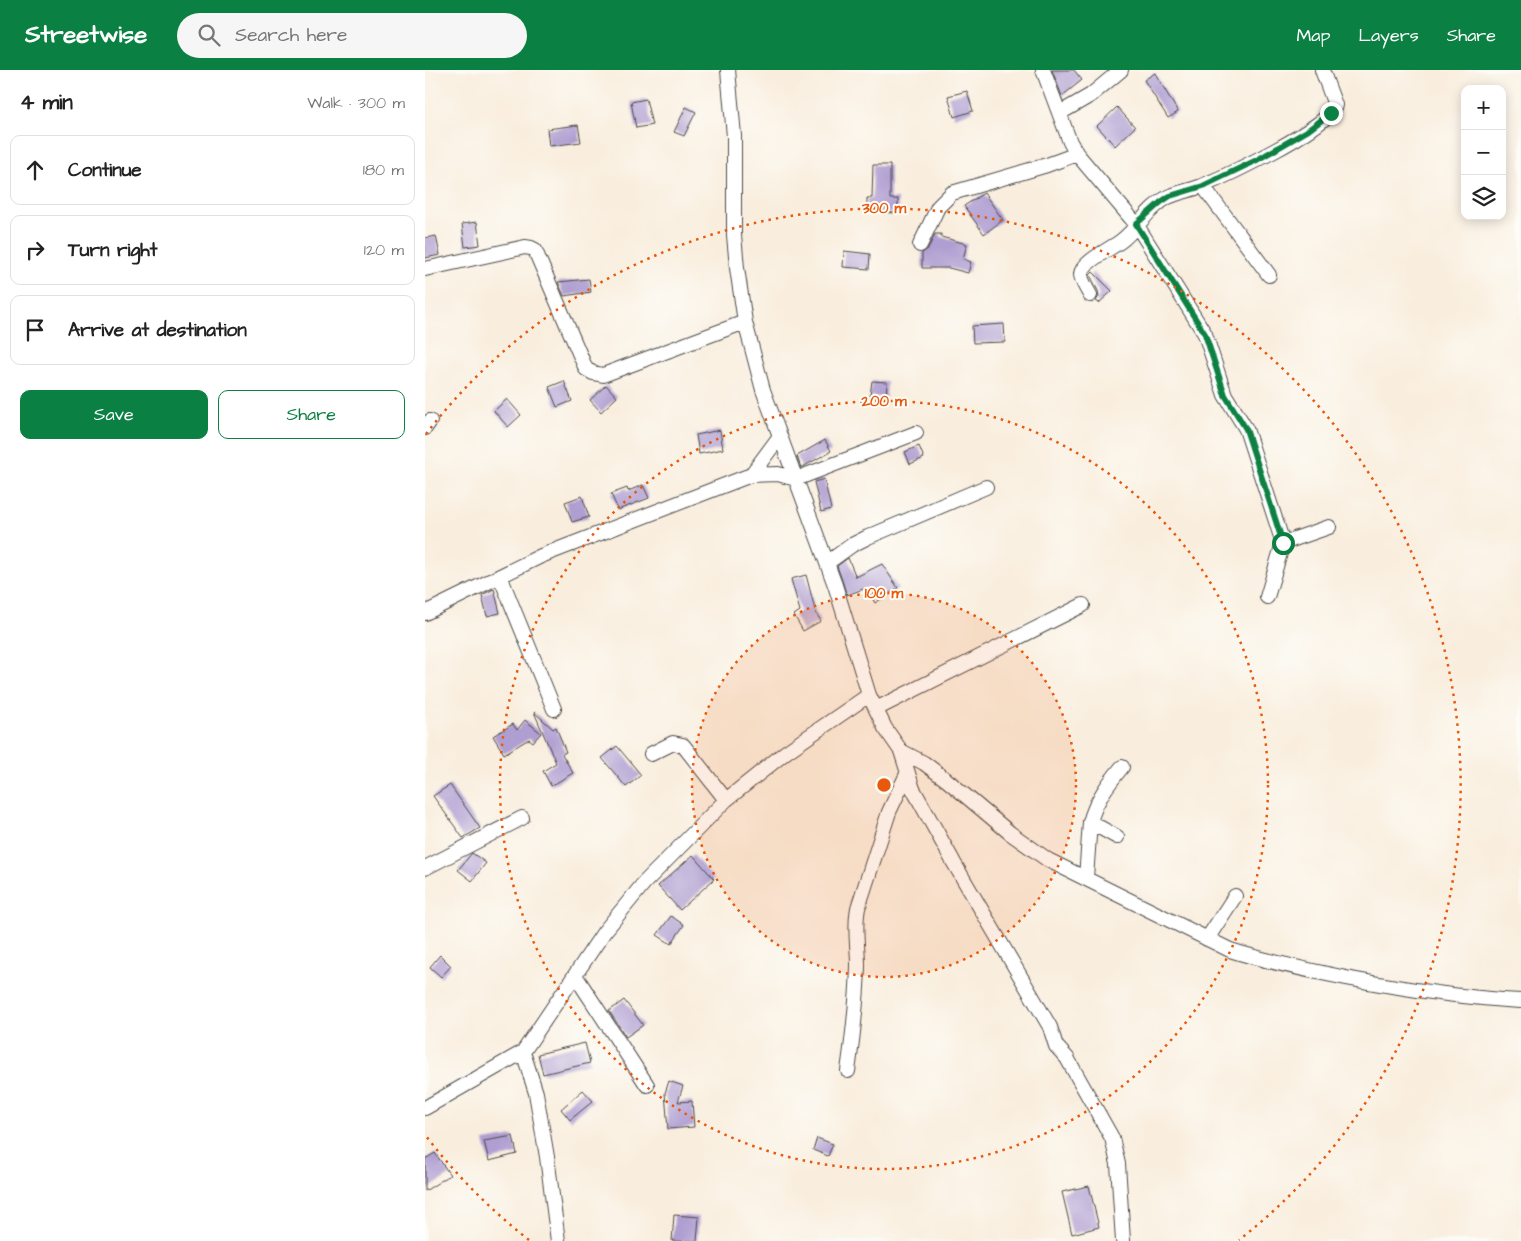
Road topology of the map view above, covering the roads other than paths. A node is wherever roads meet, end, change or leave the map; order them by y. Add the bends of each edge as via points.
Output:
1 (728, 70) edge
2 (1043, 70) edge
3 (1121, 70) edge
4 (1322, 70) edge
5 (1060, 113) junction
6 (1077, 154) junction
7 (1203, 186) junction
8 (1136, 224) junction
9 (920, 245) dead end
10 (425, 268) edge
11 (1269, 275) dead end
12 (1090, 295) dead end
13 (745, 322) junction
14 (916, 433) dead end
15 (780, 436) junction
16 (751, 474) junction
17 (796, 479) junction
18 (986, 487) dead end
19 (1329, 527) dead end
20 (1283, 543) junction
21 (827, 563) junction
22 (500, 576) junction
23 (1267, 597) dead end
24 (1083, 606) dead end
25 (425, 613) edge
26 (869, 695) junction
27 (554, 709) dead end
28 (876, 709) junction
29 (901, 751) junction
30 (651, 754) dead end
31 (1122, 767) dead end
32 (907, 774) junction
33 (726, 800) junction
34 (522, 818) dead end
35 (1090, 822) junction
36 (1117, 837) dead end
37 (425, 868) edge
38 (1085, 878) junction
39 (1235, 896) dead end
40 (1207, 939) junction
41 (575, 974) junction
42 (1521, 1001) edge
43 (523, 1052) junction
44 (848, 1071) dead end
45 (647, 1085) dead end
46 (425, 1108) edge
47 (558, 1241) edge
48 (1123, 1241) edge

1 - 13 street via 734,136 734,236
2 - 5 street
3 - 5 street via 1091,95
4 - 7 street via 1335,105 1331,113 1257,160
5 - 6 street
6 - 8 street
6 - 9 street via 951,193 938,207
7 - 8 street via 1170,196
7 - 11 street
8 - 12 street via 1122,240 1083,268 1082,279
8 - 20 street via 1205,334 1225,395 1246,429
10 - 13 street via 531,248 537,255 586,369 603,375
13 - 15 street via 763,390
14 - 17 street
15 - 16 street
15 - 17 street
16 - 17 street via 778,474
16 - 22 street via 541,556
17 - 21 street
18 - 21 street via 868,537
19 - 20 street
20 - 23 street
21 - 26 street
22 - 25 street
22 - 27 street
24 - 28 street
26 - 28 street
26 - 33 street via 786,752
28 - 29 street
29 - 32 street
29 - 38 street via 948,781 1010,834
30 - 33 street via 673,743 683,745
31 - 35 street via 1103,792
32 - 44 street via 889,812 858,908 855,924 858,964 855,1026
32 - 48 street via 954,863 1050,1027 1056,1046 1067,1058 1113,1138
33 - 41 street via 644,883
34 - 37 street
35 - 36 street
35 - 38 street
38 - 40 street
39 - 40 street
40 - 42 street via 1254,958 1415,991
41 - 43 street
41 - 45 street
43 - 46 street
43 - 47 street via 536,1093

